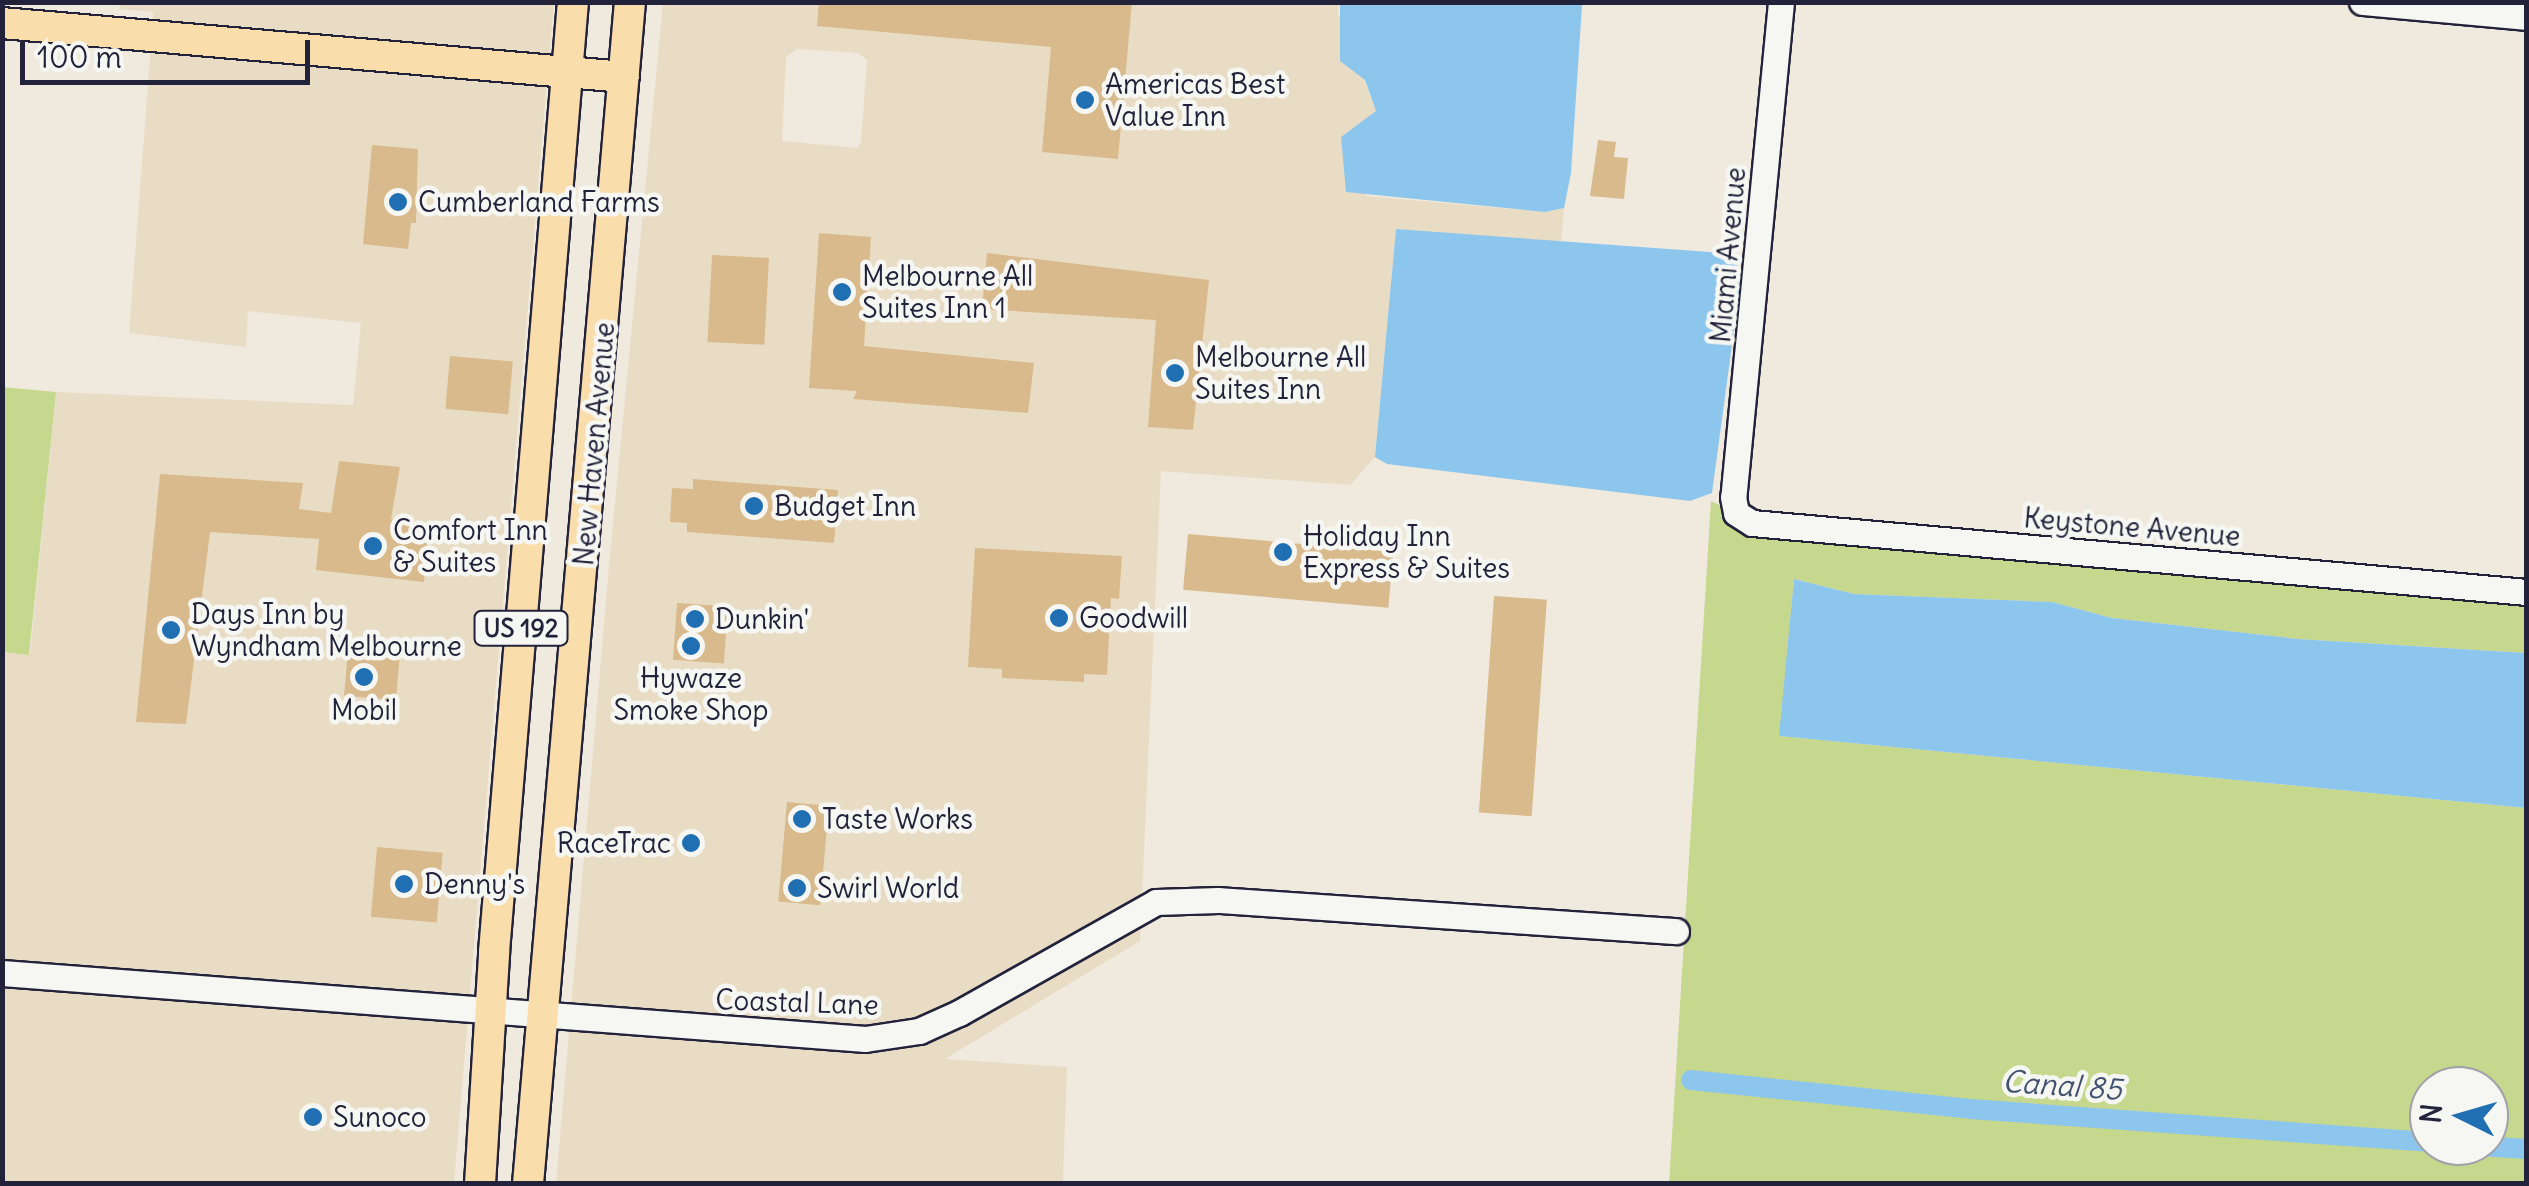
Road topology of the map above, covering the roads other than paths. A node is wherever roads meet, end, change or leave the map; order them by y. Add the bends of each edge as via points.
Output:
1 (573, 2) edge
2 (630, 2) edge
3 (1780, 2) edge
4 (2362, 2) edge
5 (2526, 17) edge
6 (3, 28) edge
7 (567, 72) junction
8 (624, 77) junction
9 (1736, 513) joint
10 (2526, 592) edge
11 (1676, 931) dead end
12 (2, 973) edge
13 (491, 1013) junction
14 (544, 1018) junction
15 (480, 1184) edge
16 (528, 1184) edge

1 - 7 main road, New Haven Avenue / US 192
2 - 8 main road, New Haven Avenue / US 192
3 - 9 street, Miami Avenue
4 - 5 street
6 - 7 main road
7 - 8 main road
7 - 13 main road, New Haven Avenue / US 192
8 - 14 main road, New Haven Avenue / US 192
9 - 10 street, Keystone Avenue via 1752,523
11 - 14 street, Coastal Lane via 1218,900 1156,902 918,1031 866,1039
12 - 13 street, Coastal Lane
13 - 14 street, Coastal Lane
13 - 15 main road, New Haven Avenue / US 192
14 - 16 main road, New Haven Avenue / US 192

